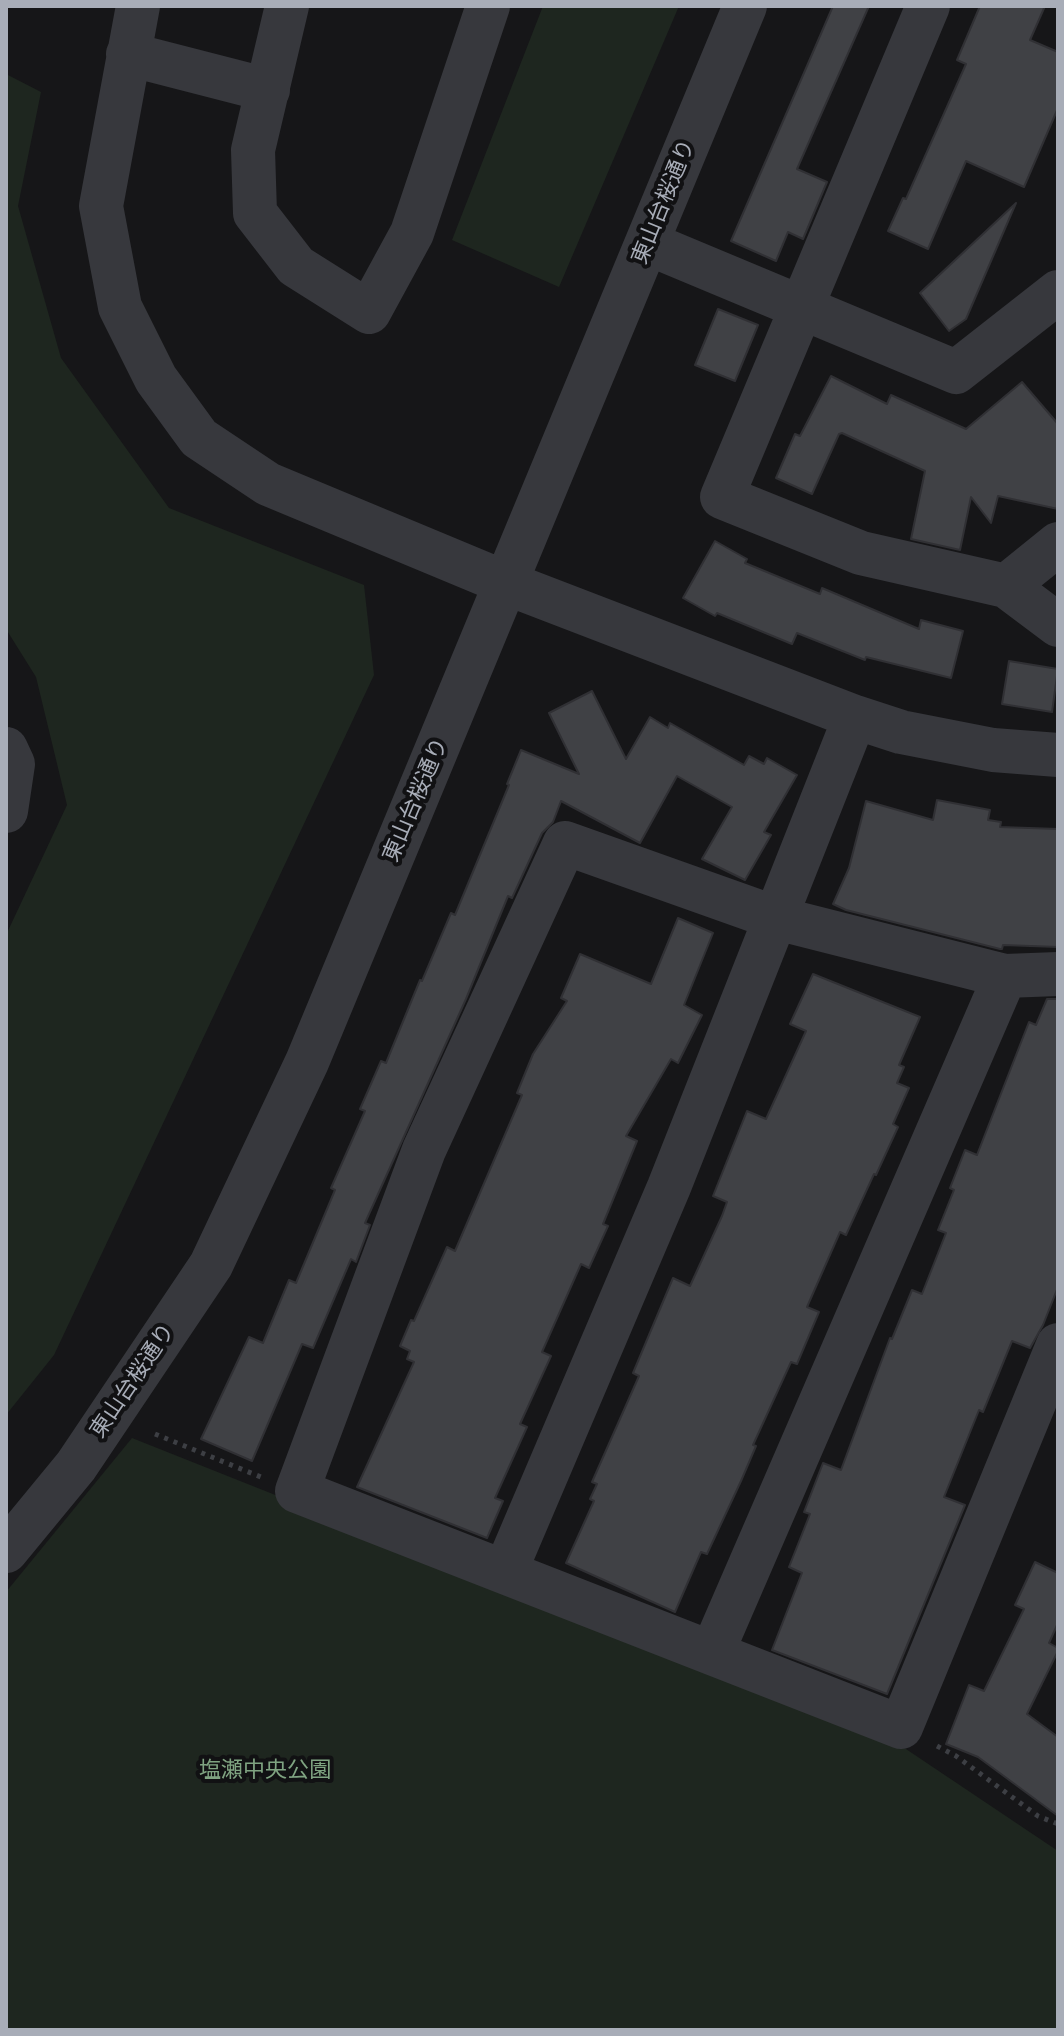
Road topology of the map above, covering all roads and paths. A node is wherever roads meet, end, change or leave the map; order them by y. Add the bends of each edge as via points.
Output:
1 (138, 6) edge
2 (287, 6) edge
3 (488, 6) edge
4 (745, 6) edge
5 (928, 6) edge
6 (128, 54) junction
7 (268, 90) junction
8 (647, 243) junction
9 (1058, 292) edge
10 (802, 309) junction
11 (1058, 544) edge
12 (506, 583) junction
13 (1006, 586) junction
14 (1058, 625) edge
15 (855, 717) junction
16 (6, 749) edge
17 (1058, 755) edge
18 (6, 811) edge
19 (776, 918) junction
20 (1058, 974) edge
21 (1005, 976) junction
22 (1058, 1345) edge
23 (155, 1434) dead end
24 (297, 1491) junction
25 (6, 1551) edge
26 (505, 1572) junction
27 (712, 1653) junction
28 (901, 1727) junction
29 (1058, 1824) edge

1 - 6 street
2 - 7 street
3 - 7 street via 412,233 369,312 296,266 255,213 253,150
4 - 8 street, 東山台桜通り
5 - 10 street
6 - 7 street
6 - 12 street via 101,206 120,307 156,379 199,438 268,484
8 - 10 street
8 - 12 street, 東山台桜通り
9 - 10 street via 956,372
10 - 13 street via 722,497 861,553
11 - 13 street
12 - 15 street
12 - 25 street, 東山台桜通り via 307,1062 211,1265 76,1466
13 - 14 street
15 - 17 street via 993,750
15 - 19 street
16 - 18 street via 13,764
19 - 21 street
19 - 24 street via 565,843 424,1150
19 - 26 street via 669,1187
20 - 21 street
21 - 27 street
22 - 28 street
23 - 24 path
24 - 26 street
26 - 27 street
27 - 28 street
28 - 29 path via 956,1756 1038,1816

